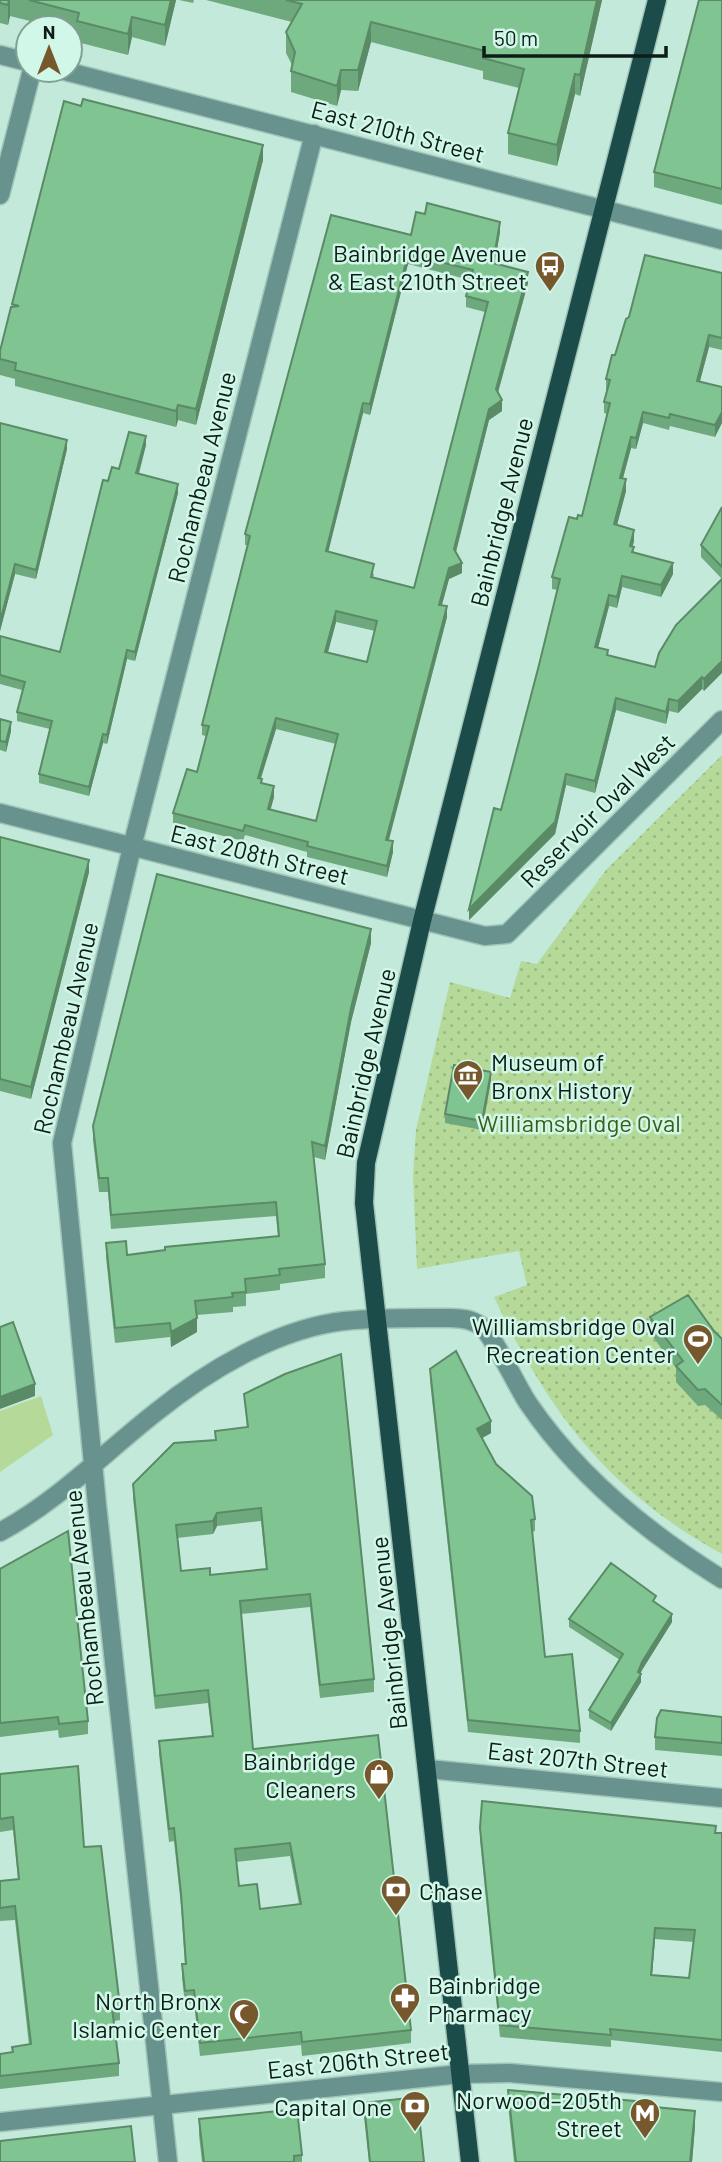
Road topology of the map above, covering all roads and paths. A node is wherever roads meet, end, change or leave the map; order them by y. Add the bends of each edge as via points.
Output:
1 (657, 0) edge
2 (84, 76) edge
3 (28, 84) edge
4 (314, 134) junction
5 (0, 195) edge
6 (603, 212) junction
7 (722, 240) edge
8 (722, 720) edge
9 (0, 813) edge
10 (132, 846) junction
11 (422, 921) junction
12 (508, 934) joint
13 (379, 1319) junction
14 (93, 1466) junction
15 (0, 1532) edge
16 (722, 1579) edge
17 (428, 1769) junction
18 (722, 1798) edge
19 (460, 2074) junction
20 (722, 2092) edge
21 (163, 2104) junction
22 (0, 2122) edge
23 (168, 2162) edge
24 (470, 2162) edge

1 - 6 main road, Bainbridge Avenue
2 - 4 street, East 210th Street
3 - 5 street
4 - 6 street, East 210th Street
4 - 10 street, Rochambeau Avenue
6 - 7 street, East 210th Street
6 - 11 main road, Bainbridge Avenue
8 - 12 street, Reservoir Oval West
9 - 10 street, East 208th Street
10 - 11 street, East 208th Street
10 - 14 street, Rochambeau Avenue via 62,1143
11 - 12 street, East 208th Street via 485,936
11 - 13 main road, Bainbridge Avenue via 366,1163 364,1203
13 - 14 street via 323,1325 245,1355 184,1390
13 - 16 street via 467,1319 483,1327 529,1405 585,1471 670,1547
13 - 17 main road, Bainbridge Avenue
14 - 15 street
14 - 21 street, Rochambeau Avenue
17 - 18 street, East 207th Street
17 - 19 main road, Bainbridge Avenue
19 - 20 street, East 206th Street via 510,2073
19 - 21 street, East 206th Street
19 - 24 main road, Bainbridge Avenue
21 - 22 street, East 206th Street
21 - 23 street, Rochambeau Avenue

